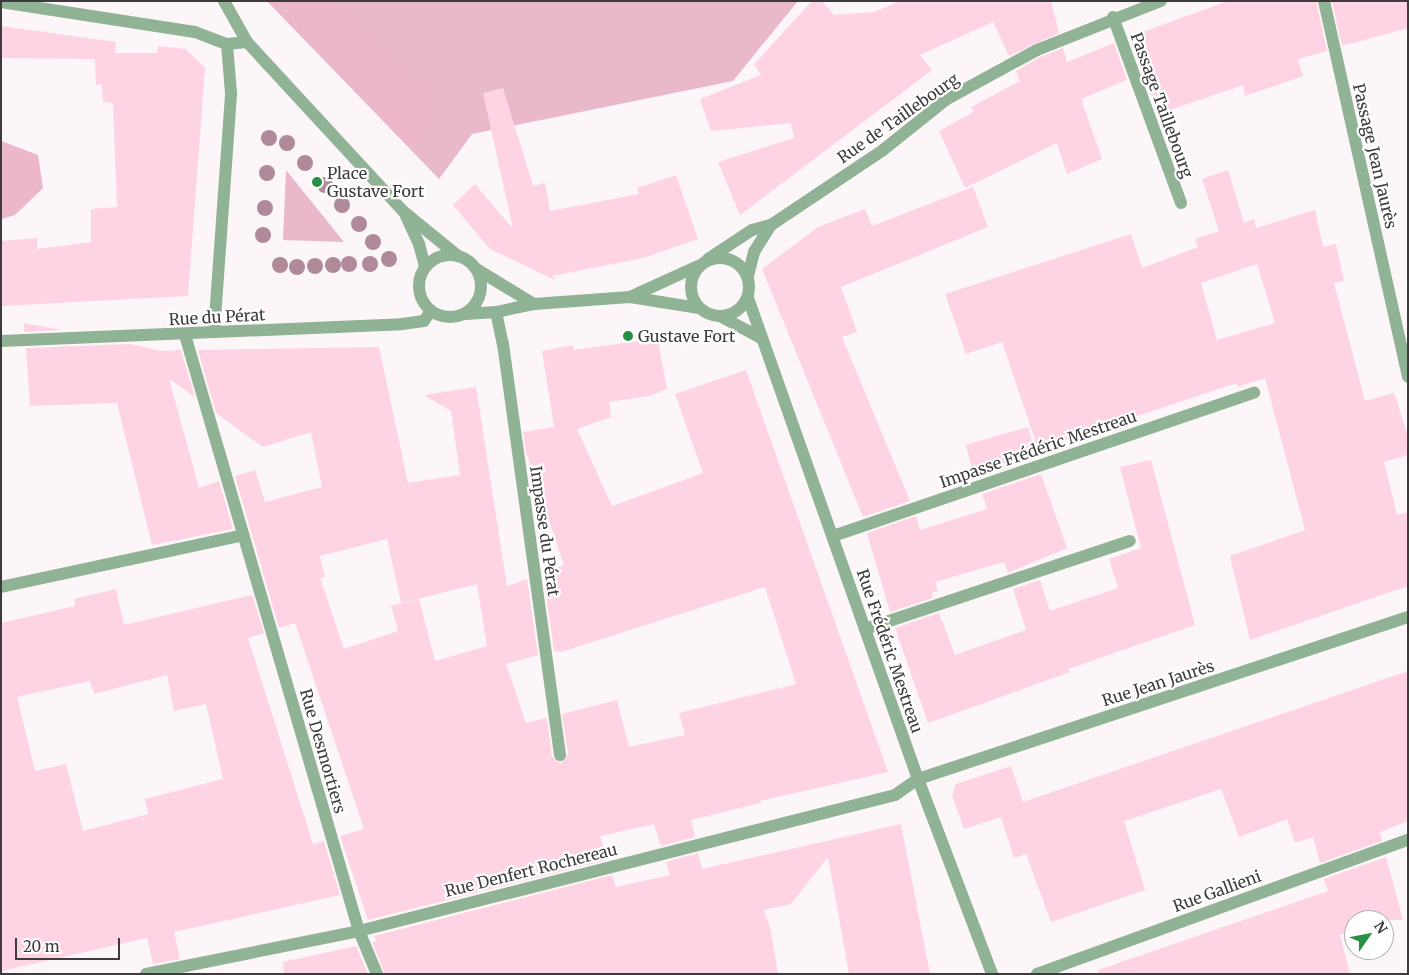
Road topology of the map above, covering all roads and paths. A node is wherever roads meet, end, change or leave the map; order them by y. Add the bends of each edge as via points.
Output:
1 (224, 1) edge
2 (1161, 1) edge
3 (1324, 1) edge
4 (1, 2) edge
5 (1114, 17) junction
6 (247, 42) junction
7 (226, 44) junction
8 (1181, 204) dead end
9 (404, 212) junction
10 (771, 225) junction
11 (458, 256) junction
12 (704, 262) junction
13 (425, 267) junction
14 (478, 270) junction
15 (748, 276) junction
16 (630, 296) junction
17 (748, 298) junction
18 (534, 304) junction
19 (699, 308) junction
20 (430, 312) junction
21 (496, 312) junction
22 (466, 314) junction
23 (720, 316) junction
24 (214, 332) junction
25 (185, 335) junction
26 (761, 338) junction
27 (1, 341) edge
28 (1408, 377) edge
29 (1254, 393) dead end
30 (243, 535) junction
31 (833, 536) junction
32 (1130, 541) dead end
33 (1, 587) edge
34 (1408, 617) edge
35 (865, 629) junction
36 (560, 755) dead end
37 (918, 779) junction
38 (1408, 840) edge
39 (359, 931) junction
40 (146, 974) edge
41 (376, 974) edge
42 (992, 974) edge
43 (1037, 974) edge

1 - 6 street
2 - 5 street, Rue de Taillebourg
3 - 28 street, Passage Jean Jaurès
4 - 7 street via 195,32
5 - 8 street, Passage Taillebourg
5 - 10 street, Rue de Taillebourg via 1037,50 947,99 884,150
6 - 7 street
6 - 9 street
7 - 24 street via 231,93
9 - 11 street
9 - 13 street via 419,244
10 - 12 street, Rue de Taillebourg via 752,230
10 - 15 street, Rue de Taillebourg via 754,252
11 - 13 street via 434,259
11 - 14 street
12 - 15 street via 731,259
12 - 16 street
12 - 19 street via 690,287
13 - 20 street via 418,291
14 - 18 street
14 - 22 street via 482,282 481,295
15 - 17 street
16 - 18 street
16 - 19 street
17 - 23 street via 741,308
17 - 26 street, Rue Frédéric Mestreau
18 - 21 street
19 - 23 street
20 - 22 street via 442,317
20 - 24 street, Rue du Pérat via 424,321 402,324
21 - 22 street
21 - 36 street, Impasse du Pérat
23 - 26 street
24 - 25 street, Rue du Pérat
25 - 27 street, Rue du Pérat
25 - 30 street, Rue Desmortiers
26 - 31 street, Rue Frédéric Mestreau
29 - 31 street, Impasse Frédéric Mestreau
30 - 33 street
30 - 39 street, Rue Desmortiers
31 - 35 street, Rue Frédéric Mestreau
32 - 35 street
34 - 37 street, Rue Jean Jaurès
35 - 37 street, Rue Frédéric Mestreau
37 - 39 street, Rue Denfert Rochereau via 895,795
37 - 42 street, Rue Frédéric Mestreau
38 - 43 street, Rue Gallieni
39 - 40 street, Rue Denfert Rochereau
39 - 41 street, Rue Desmortiers

